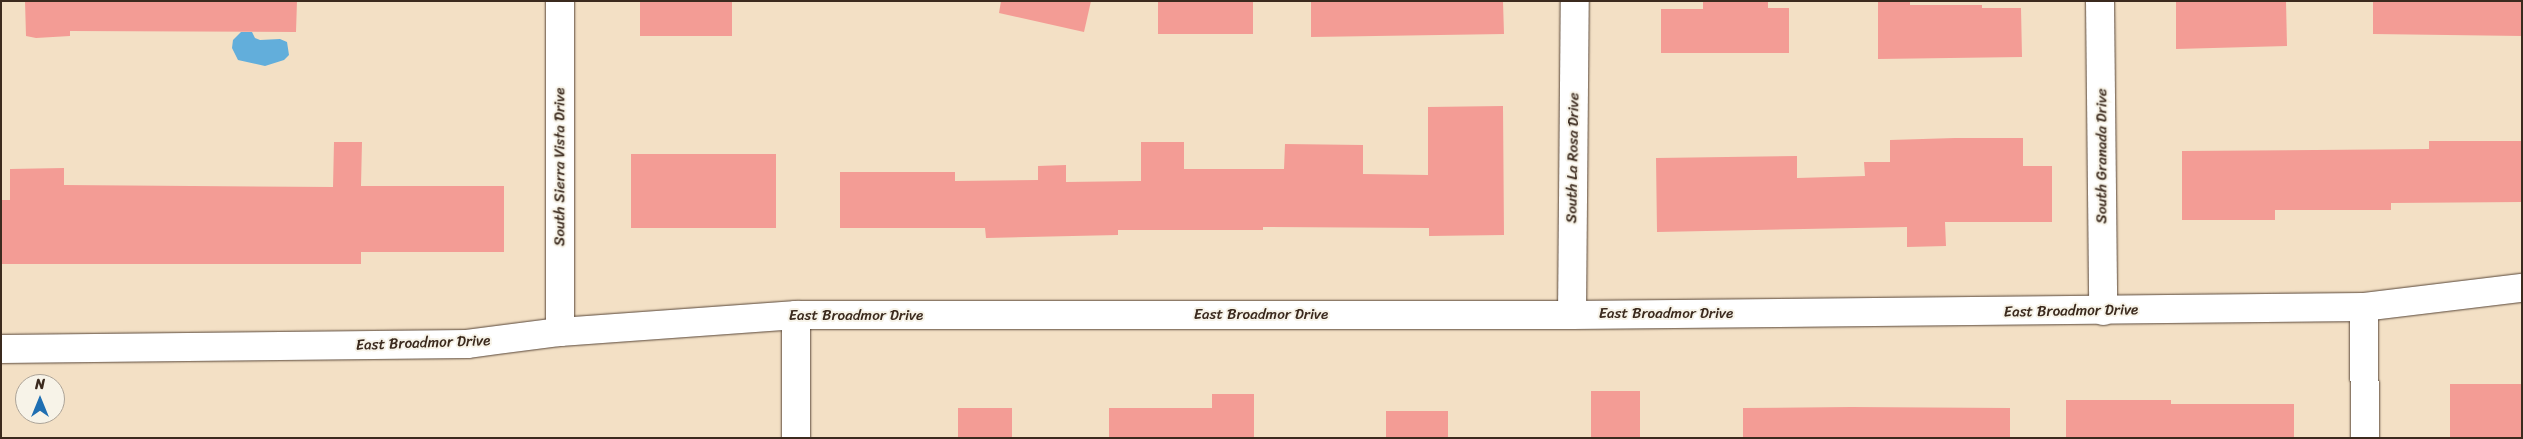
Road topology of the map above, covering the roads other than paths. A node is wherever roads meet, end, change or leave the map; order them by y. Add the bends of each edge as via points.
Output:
1 (560, 1) edge
2 (1575, 1) edge
3 (2100, 1) edge
4 (2522, 288) edge
5 (2364, 307) junction
6 (2103, 311) junction
7 (796, 315) junction
8 (1572, 315) junction
9 (560, 332) junction
10 (1, 349) edge
11 (796, 438) edge
12 (2365, 438) edge

1 - 9 street, South Sierra Vista Drive
2 - 8 street, South La Rosa Drive
3 - 6 street, South Granada Drive
4 - 5 street, East Broadmor Drive
5 - 6 street, East Broadmor Drive
5 - 12 street
6 - 8 street, East Broadmor Drive
7 - 8 street, East Broadmor Drive
7 - 9 street, East Broadmor Drive
7 - 11 street
9 - 10 street, East Broadmor Drive via 467,344

